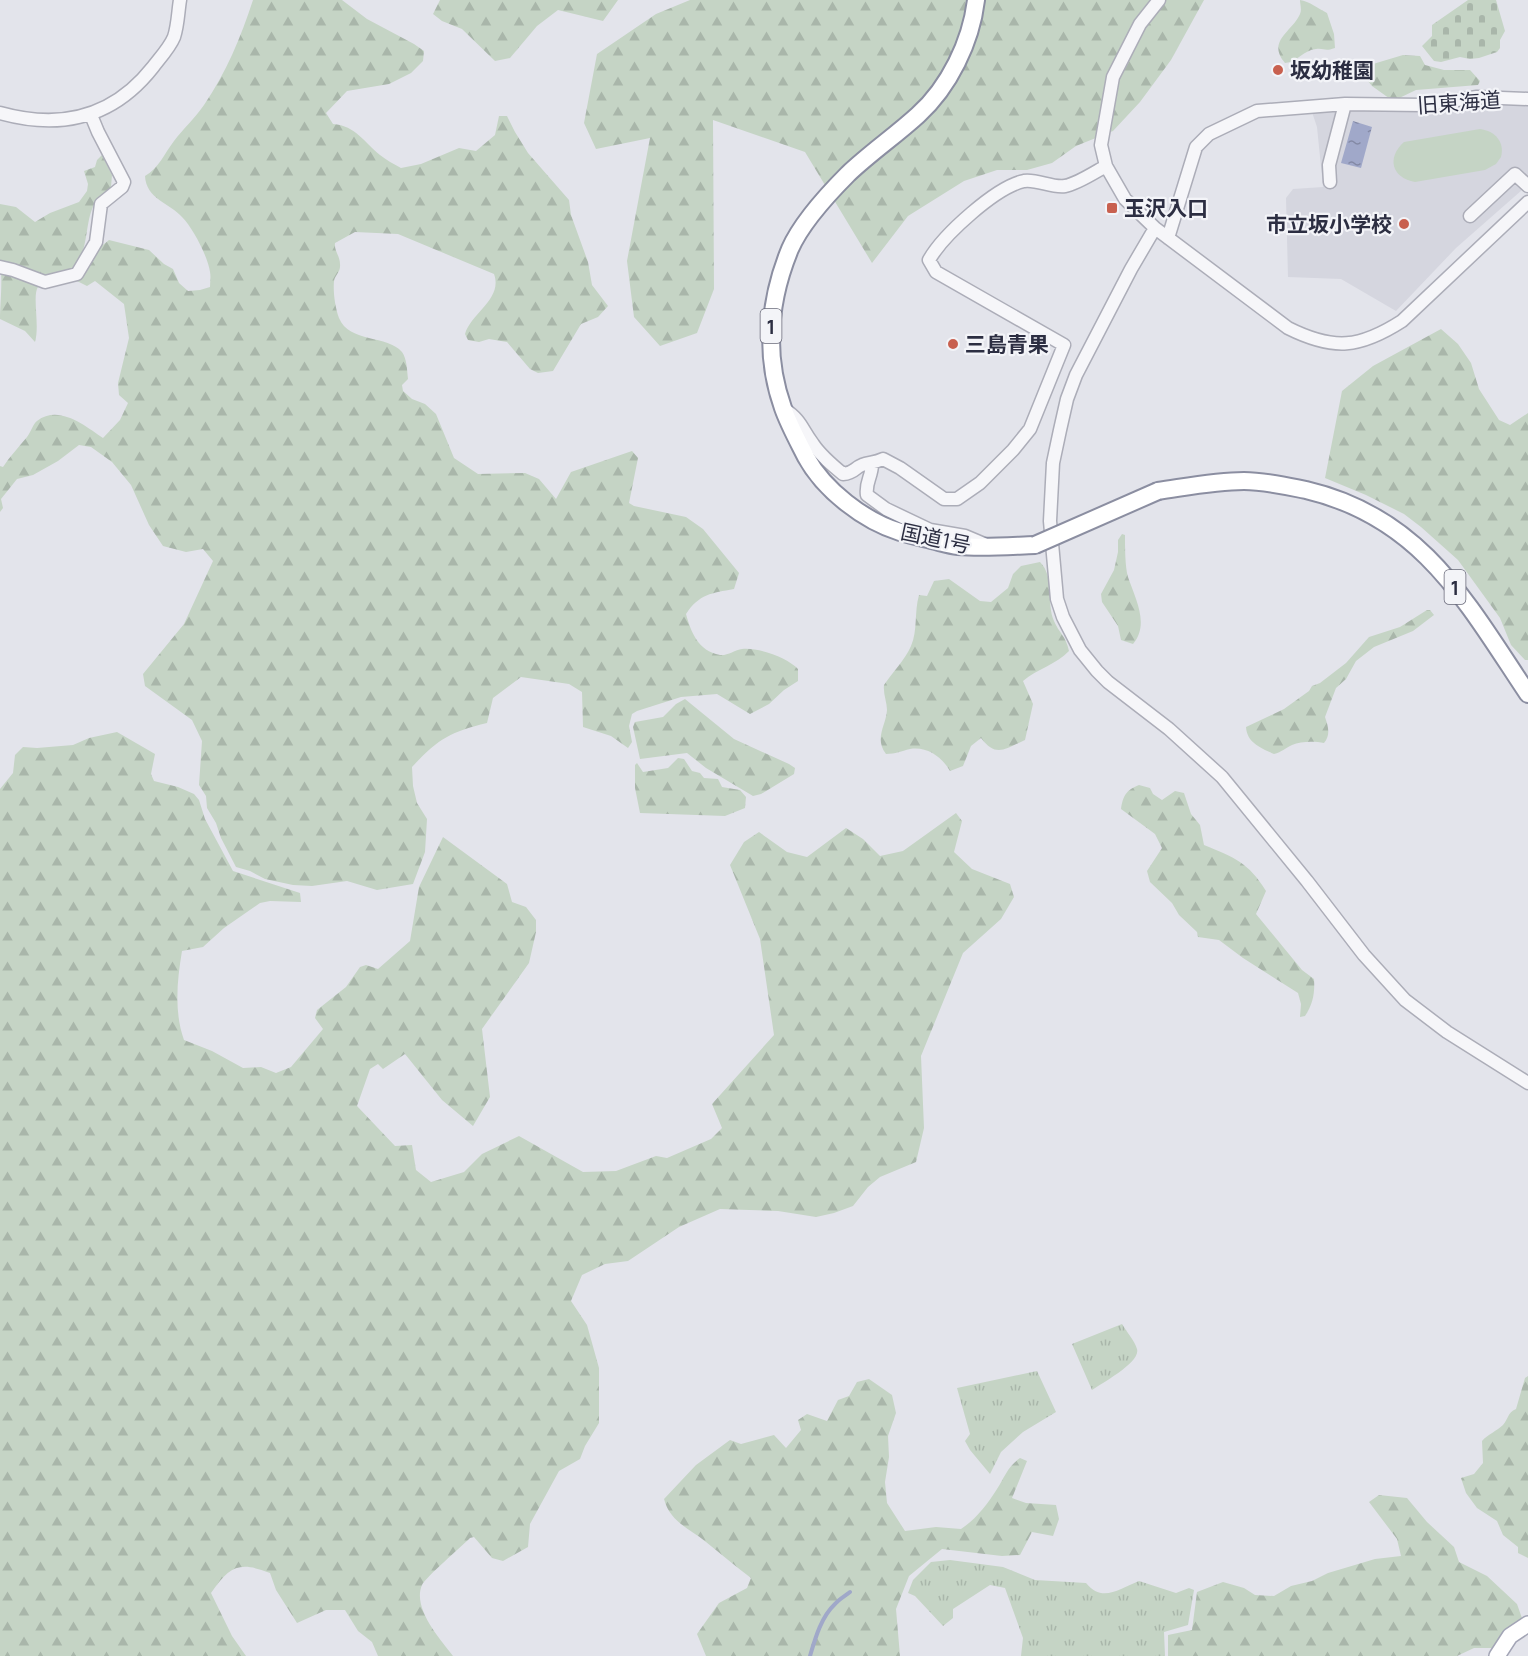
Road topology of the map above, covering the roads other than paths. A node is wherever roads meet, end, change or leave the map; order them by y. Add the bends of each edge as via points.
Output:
1 (180, 0) edge
2 (976, 0) edge
3 (1159, 0) edge
4 (1528, 99) edge
5 (1345, 104) junction
6 (0, 112) edge
7 (91, 115) junction
8 (1106, 166) junction
9 (1330, 182) dead end
10 (1528, 186) edge
11 (1528, 202) edge
12 (1470, 216) dead end
13 (1155, 228) junction
14 (1168, 237) junction
15 (0, 267) edge
16 (782, 408) junction
17 (872, 464) junction
18 (994, 547) junction
19 (1528, 693) edge
20 (1528, 1083) edge
21 (1528, 1624) edge
22 (1497, 1656) edge

1 - 7 street via 174,39 146,76 110,106
2 - 16 highway, 国道1号 / 1 via 965,44 943,85 920,114 849,173 816,208 791,247 776,293 769,340
3 - 8 street via 1140,24 1113,77 1101,145
4 - 5 street, 旧東海道 via 1477,97 1424,105
5 - 9 street via 1329,165
5 - 14 street, 旧東海道 via 1257,111 1209,134 1191,158
6 - 7 street via 45,121
7 - 15 street via 124,182 101,204 96,242 77,274 45,282
8 - 13 street via 1125,199
8 - 17 street via 1064,186 1026,181 1007,186 935,249 929,260 936,272 1064,345 1030,429 980,483 957,498 944,499 883,459
10 - 12 street via 1515,174
11 - 14 street via 1402,321 1382,334 1338,344 1312,340 1288,328
13 - 14 street
13 - 20 street via 1067,399 1053,463 1050,521 1056,599 1063,617 1080,650 1097,671 1222,777 1385,980 1447,1032
16 - 17 street via 797,418 812,444 843,474
16 - 18 highway, 国道1号 / 1 via 811,465 849,504 876,522 955,546
17 - 18 street via 867,495 886,509 930,530
18 - 19 highway, 国道1号 / 1, bridge via 1035,545 1158,491 1244,481 1281,484 1324,495 1395,528 1428,557 1463,596
21 - 22 main road via 1510,1636

